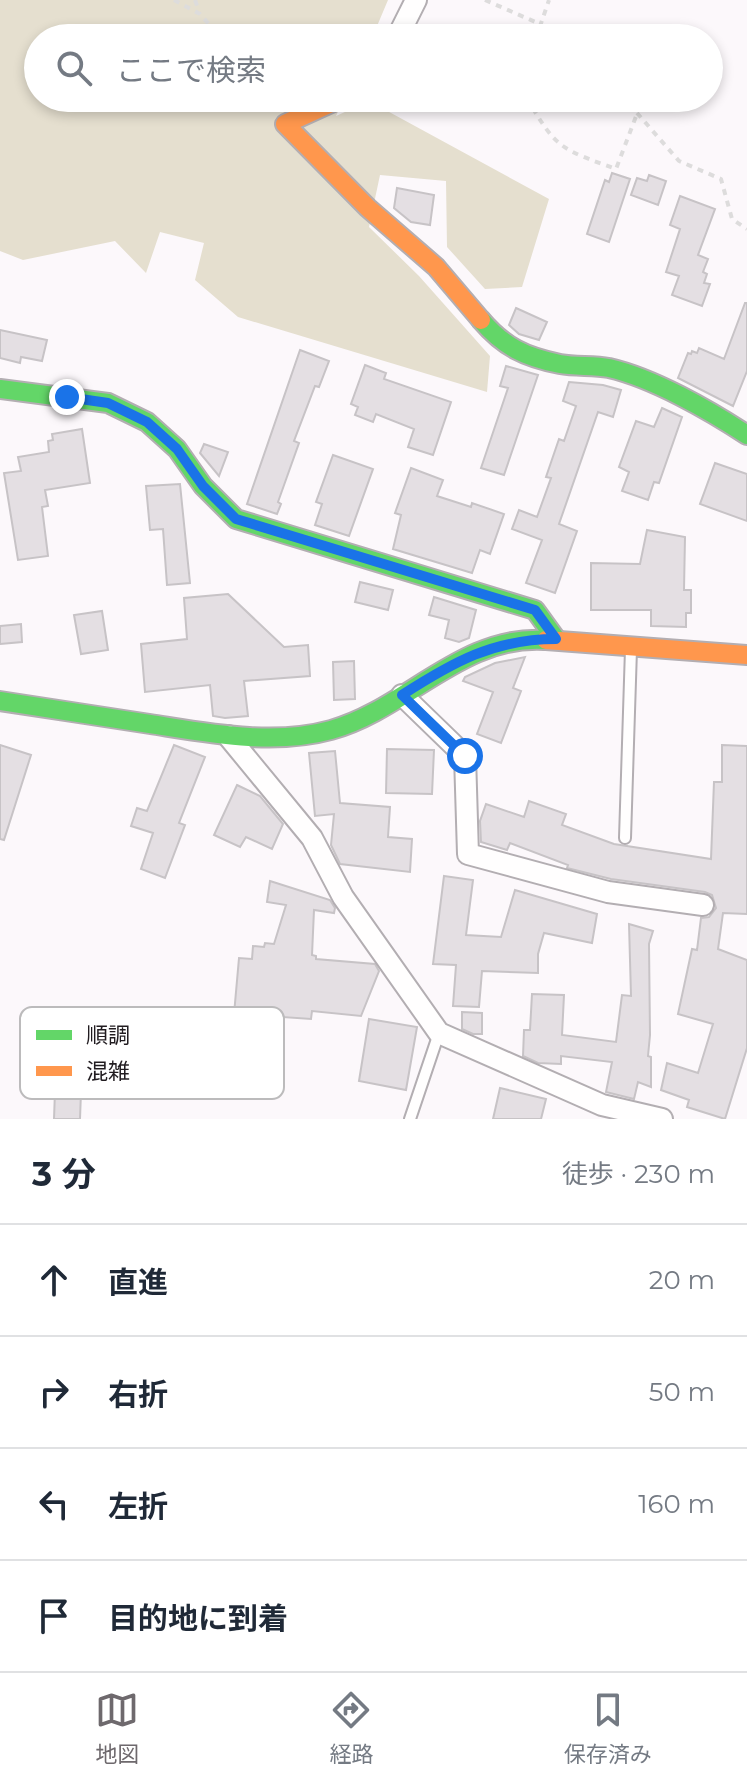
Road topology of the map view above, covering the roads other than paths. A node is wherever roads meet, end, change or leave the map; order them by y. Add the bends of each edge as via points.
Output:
1 (416, 0) edge
2 (404, 24) edge
3 (311, 112) edge
4 (0, 389) edge
5 (747, 435) edge
6 (556, 639) junction
7 (631, 647) junction
8 (747, 655) edge
9 (402, 695) junction
10 (0, 701) edge
11 (228, 736) junction
12 (625, 838) dead end
13 (703, 905) dead end
14 (439, 1033) junction
15 (410, 1119) edge
16 (662, 1119) edge

1 - 2 street
3 - 5 street via 285,124 436,267 510,349 635,377 710,411
4 - 6 street via 108,403 147,422 177,449 236,519 535,610
6 - 7 street
6 - 9 street via 490,647
7 - 8 street
7 - 12 lane
9 - 11 street via 331,730
9 - 13 street via 465,756 468,854 608,892
10 - 11 street
11 - 14 street via 312,838 343,897
14 - 15 lane
14 - 16 street via 602,1105

